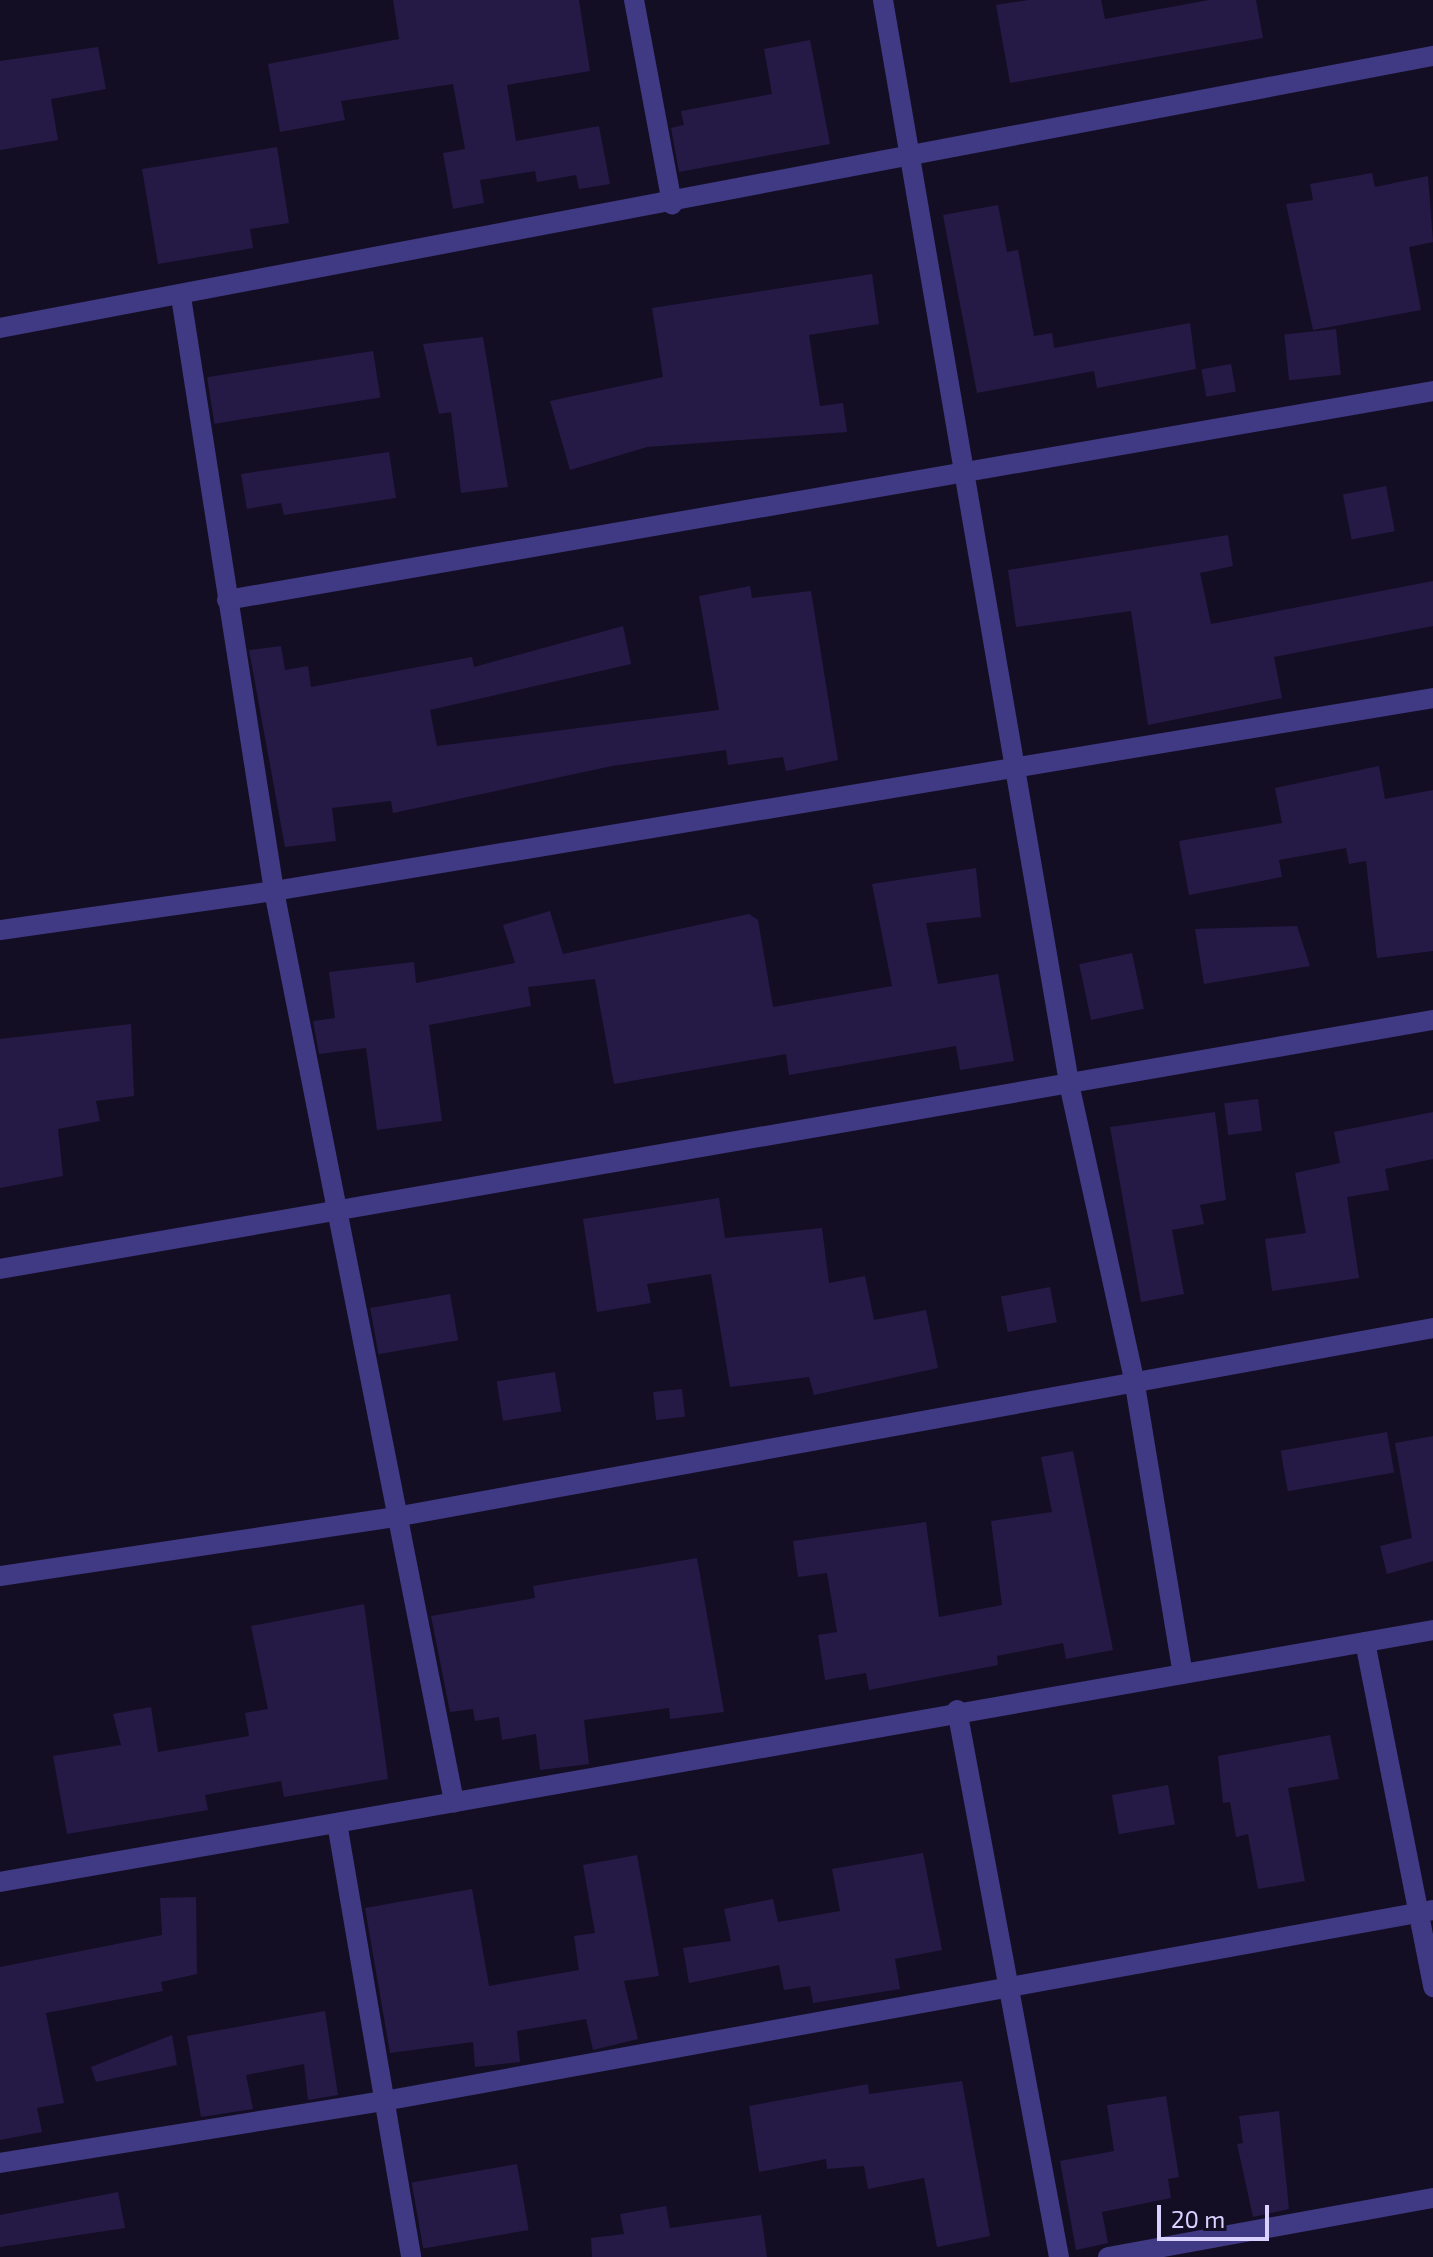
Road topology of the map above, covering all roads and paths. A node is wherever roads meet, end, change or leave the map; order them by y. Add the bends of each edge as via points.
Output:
1 (634, 0) edge
2 (883, 0) edge
3 (1433, 56) edge
4 (910, 159) junction
5 (672, 204) junction
6 (181, 297) junction
7 (0, 328) edge
8 (1433, 391) edge
9 (968, 476) junction
10 (227, 600) junction
11 (1433, 698) edge
12 (1018, 765) junction
13 (274, 891) junction
14 (0, 930) edge
15 (1433, 1020) edge
16 (1070, 1088) junction
17 (336, 1214) junction
18 (0, 1269) edge
19 (1433, 1328) edge
20 (1134, 1379) junction
21 (395, 1517) junction
22 (0, 1576) edge
23 (1433, 1630) edge
24 (1365, 1642) junction
25 (1183, 1674) junction
26 (957, 1710) junction
27 (454, 1802) junction
28 (337, 1823) junction
29 (0, 1882) edge
30 (1426, 1912) edge
31 (1007, 1984) junction
32 (1433, 1987) edge
33 (384, 2101) junction
34 (0, 2163) edge
35 (1433, 2198) edge
36 (411, 2257) edge
37 (1059, 2257) edge
38 (1108, 2257) edge

1 - 5 street
2 - 4 street
3 - 4 street
4 - 5 street
4 - 9 street
5 - 6 street
6 - 7 street
6 - 10 street
8 - 9 street
9 - 10 street
9 - 12 street
10 - 13 street
11 - 12 street
12 - 13 street
12 - 16 street
13 - 14 street
13 - 17 street
15 - 16 street
16 - 17 street
16 - 20 street
17 - 18 street
17 - 21 street
19 - 20 street
20 - 21 street
20 - 25 street
21 - 22 street
21 - 27 street
23 - 24 street
24 - 25 street
24 - 30 street
25 - 26 street
26 - 27 street
26 - 31 street
27 - 28 street
28 - 29 street
28 - 33 street
30 - 31 street
30 - 32 street
31 - 33 street
31 - 37 street
33 - 34 street
33 - 36 street
35 - 38 street

